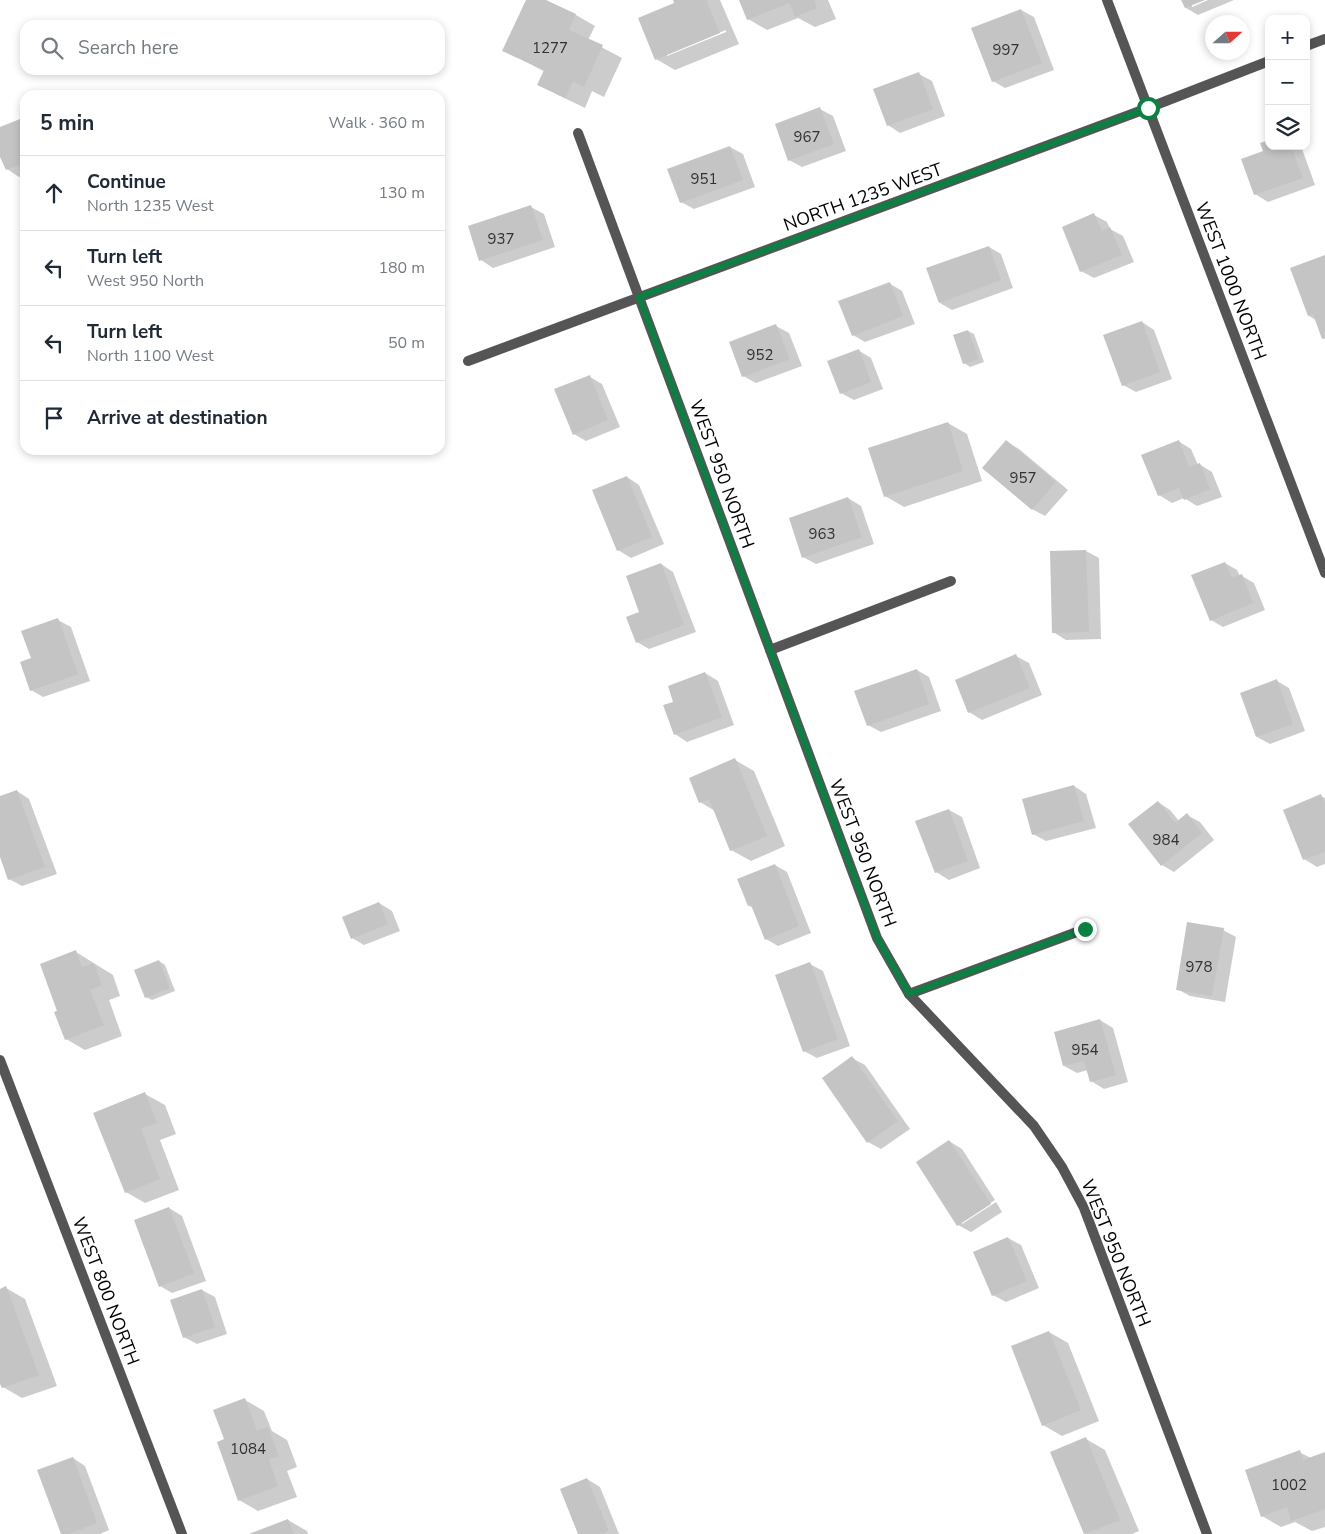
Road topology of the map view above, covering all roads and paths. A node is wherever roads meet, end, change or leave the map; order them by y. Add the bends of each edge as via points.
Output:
1 (1107, 0) edge
2 (1325, 39) edge
3 (1310, 45) edge
4 (1265, 63) edge
5 (1148, 108) junction
6 (578, 133) dead end
7 (639, 297) junction
8 (468, 361) dead end
9 (1325, 573) edge
10 (951, 581) dead end
11 (770, 650) junction
12 (1085, 929) dead end
13 (909, 994) junction
14 (0, 1060) edge
15 (182, 1534) edge
16 (1207, 1534) edge

1 - 5 street, WEST 1000 NORTH
2 - 3 street
4 - 5 street, NORTH 1235 WEST
5 - 7 street, NORTH 1235 WEST
5 - 9 street, WEST 1000 NORTH
6 - 7 street, WEST 950 NORTH
7 - 8 street, NORTH 1235 WEST
7 - 11 street, WEST 950 NORTH
10 - 11 street
11 - 13 street, WEST 950 NORTH via 877,938
12 - 13 street
13 - 16 street, WEST 950 NORTH via 1034,1126 1062,1167 1084,1208
14 - 15 street, WEST 800 NORTH

